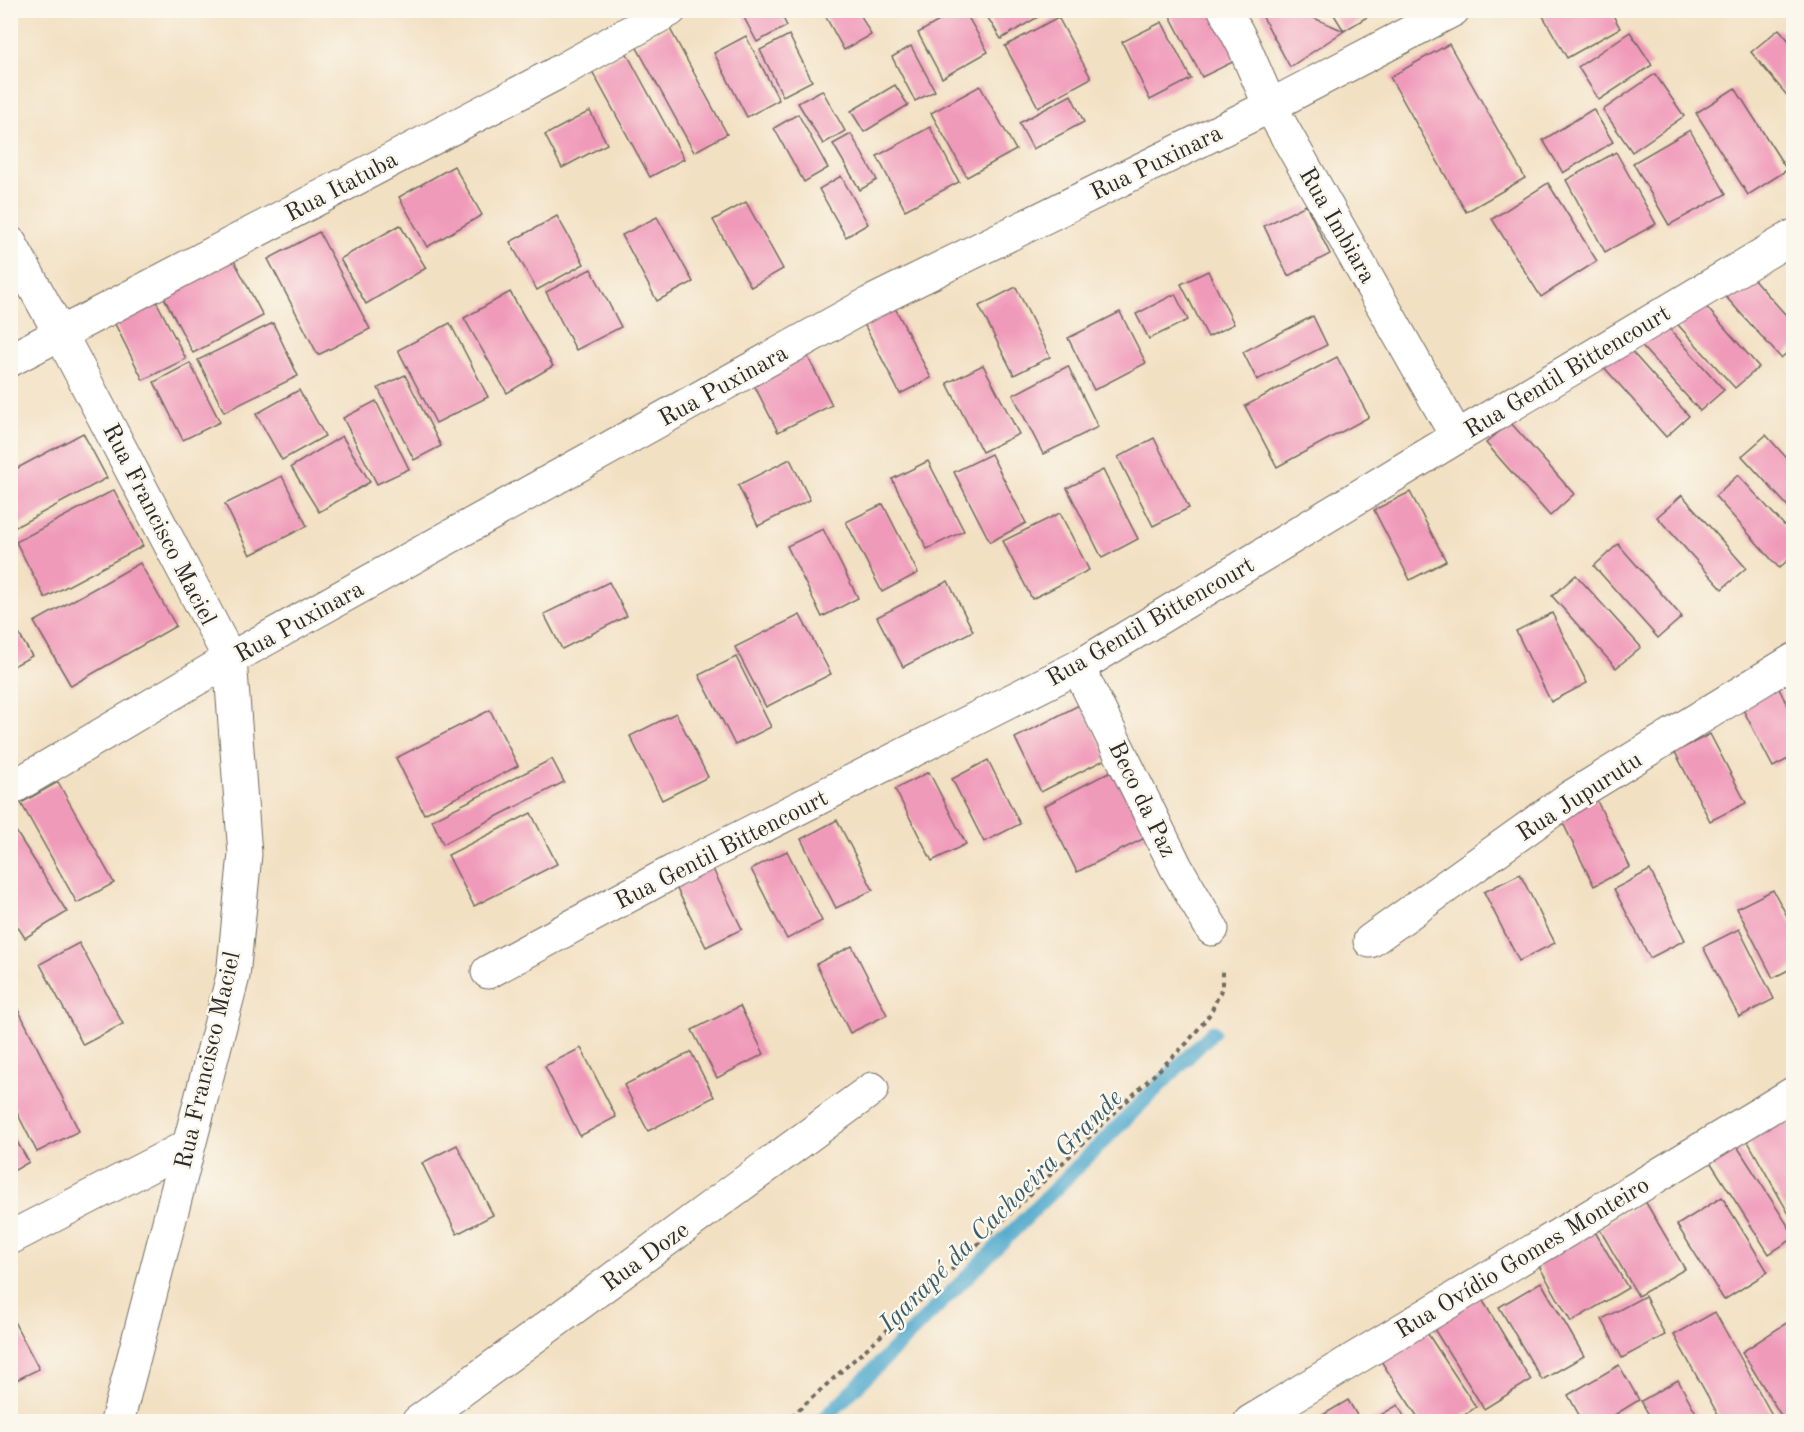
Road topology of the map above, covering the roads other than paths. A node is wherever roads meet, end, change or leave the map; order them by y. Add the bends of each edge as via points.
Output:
1 (670, 10) edge
2 (1225, 10) edge
3 (1453, 10) edge
4 (1270, 106) junction
5 (1794, 237) edge
6 (10, 243) edge
7 (60, 333) junction
8 (10, 360) edge
9 (1457, 436) junction
10 (230, 659) junction
11 (1794, 660) edge
12 (1078, 667) junction
13 (10, 789) edge
14 (1212, 929) road end
15 (1370, 941) dead end
16 (488, 972) dead end
17 (872, 1089) dead end
18 (1794, 1093) edge
19 (188, 1146) junction
20 (10, 1238) edge
21 (117, 1422) edge
22 (418, 1422) edge
23 (1250, 1422) edge

1 - 7 street, Rua Itatuba
2 - 4 street, Rua Imbiara
3 - 4 street, Rua Puxinara
4 - 9 street, Rua Imbiara
4 - 10 street, Rua Puxinara via 870,303
5 - 9 street, Rua Gentil Bittencourt
6 - 7 street, Rua Francisco Maciel
7 - 8 street, Rua Itatuba
7 - 10 street, Rua Francisco Maciel
9 - 12 street, Rua Gentil Bittencourt
10 - 13 street, Rua Puxinara
10 - 19 street, Rua Francisco Maciel via 245,854 233,976
11 - 15 street, Rua Jupurutu via 1571,798
12 - 14 street, Beco da Paz via 1176,867
12 - 16 street, Rua Gentil Bittencourt via 674,871
17 - 22 street, Rua Doze
18 - 23 street, Rua Ovídio Gomes Monteiro
19 - 20 street
19 - 21 street, Rua Francisco Maciel

